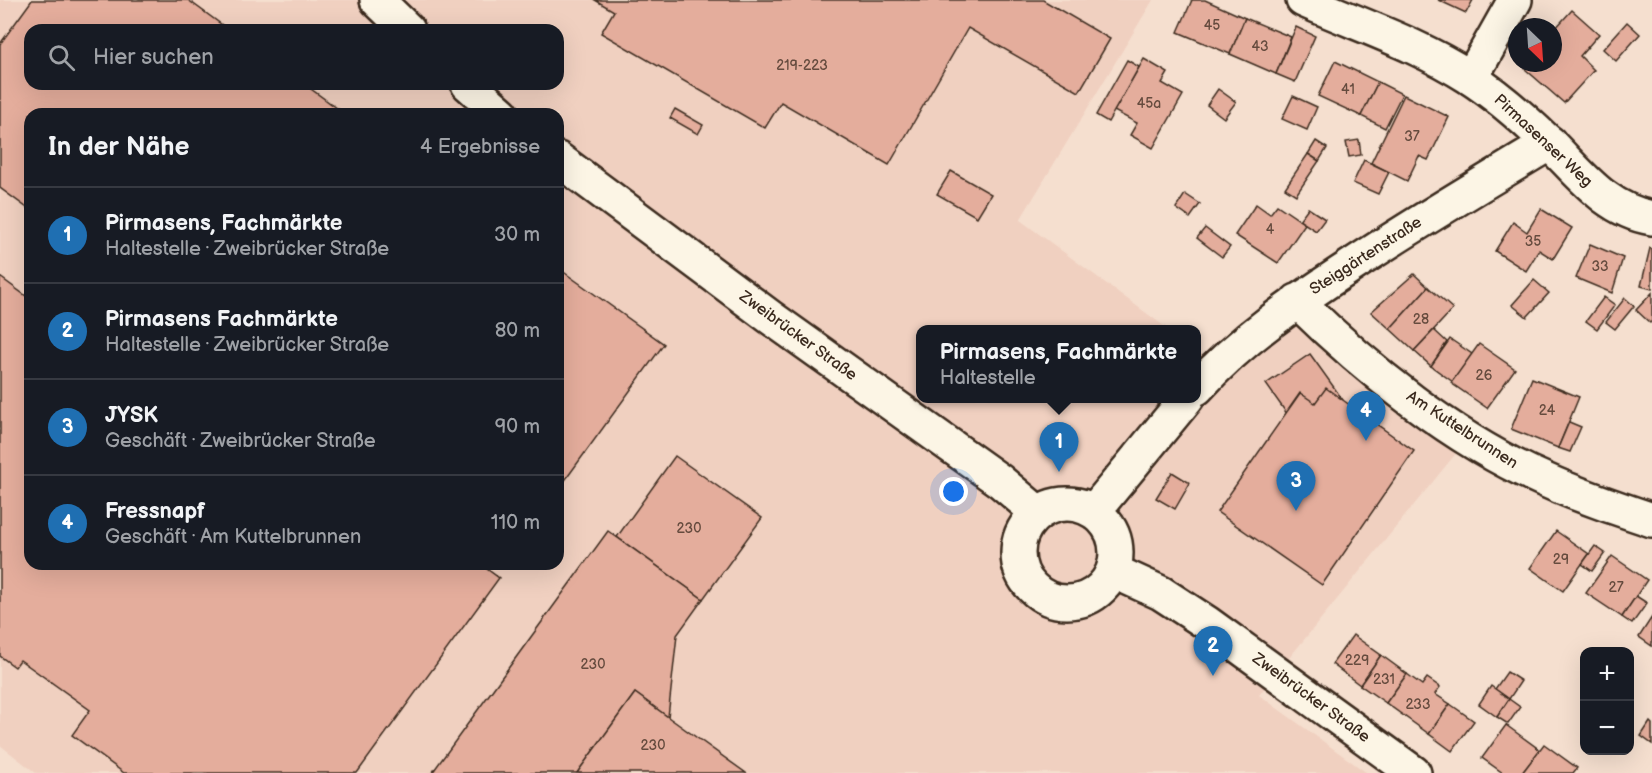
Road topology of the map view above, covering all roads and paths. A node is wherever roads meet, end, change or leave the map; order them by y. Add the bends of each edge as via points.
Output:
1 (377, 0) edge
2 (1303, 0) edge
3 (1515, 0) edge
4 (402, 24) edge
5 (1471, 78) junction
6 (475, 90) edge
7 (495, 108) edge
8 (1550, 143) junction
9 (564, 163) edge
10 (1652, 218) edge
11 (1297, 301) junction
12 (1201, 384) edge
13 (1184, 403) edge
14 (1094, 511) junction
15 (1038, 513) junction
16 (1652, 520) edge
17 (1113, 571) junction
18 (1414, 773) edge

1 - 4 street
2 - 5 street, Pirmasenser Weg via 1413,47
3 - 5 street
5 - 8 street, Pirmasenser Weg
6 - 7 street
8 - 10 street, Pirmasenser Weg via 1605,198 1625,210
8 - 11 street, Steiggärtenstraße
9 - 15 street, Zweibrücker Straße
11 - 12 street, Steiggärtenstraße
11 - 16 street, Am Kuttelbrunnen via 1348,352 1491,452 1543,479
13 - 14 street
14 - 15 street via 1066,504
14 - 17 street via 1112,531 1116,558
15 - 17 street via 1021,537 1018,550 1020,565 1035,589 1066,603 1077,601 1092,595
17 - 18 street, Zweibrücker Straße via 1161,593 1207,623

